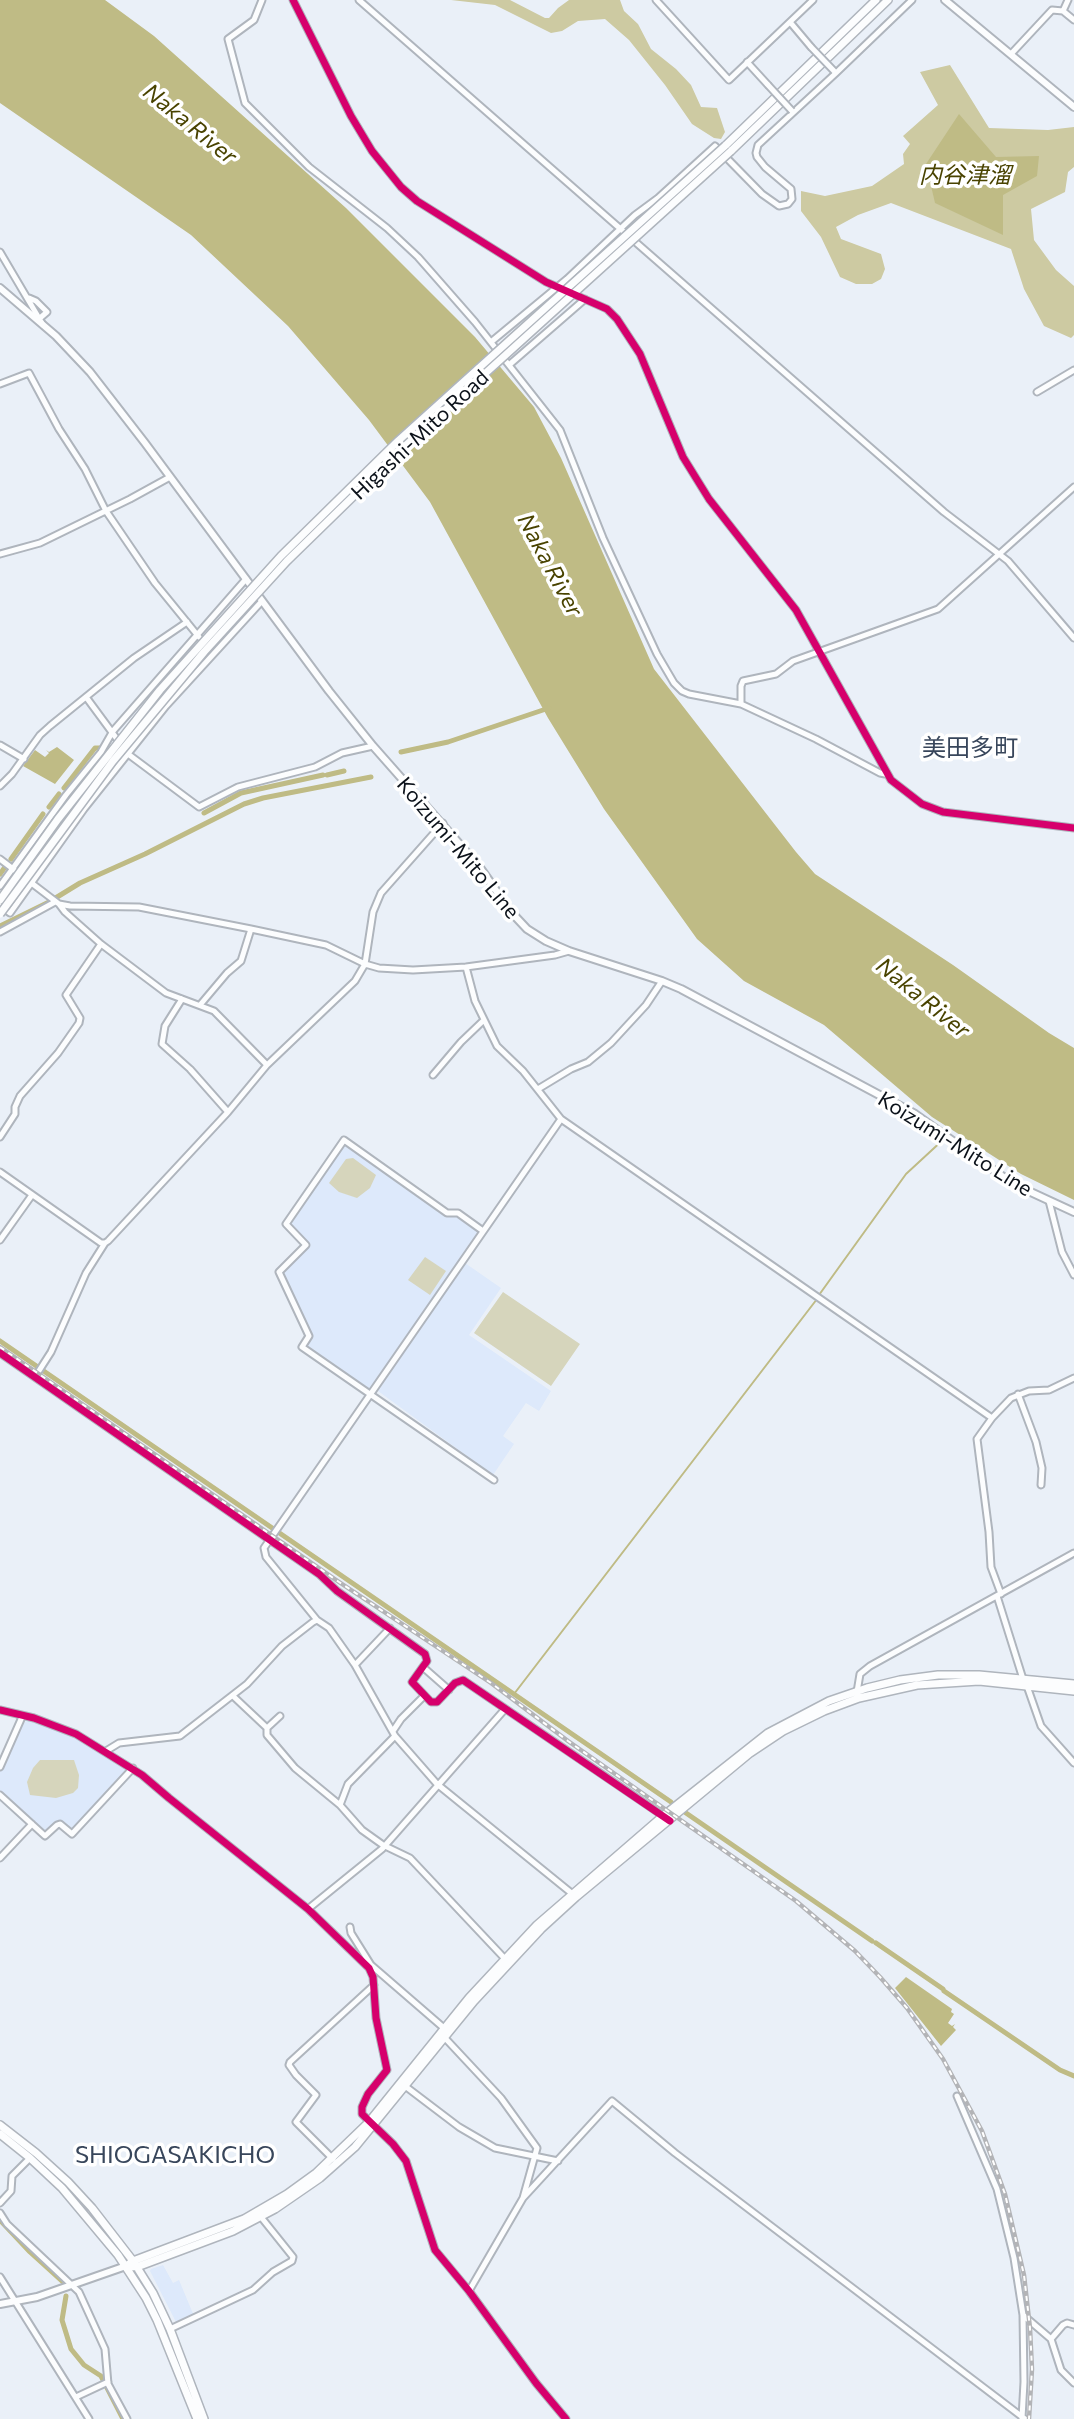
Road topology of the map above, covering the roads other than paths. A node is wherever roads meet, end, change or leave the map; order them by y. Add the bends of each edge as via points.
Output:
1 (262, 0) edge
2 (293, 0) edge
3 (359, 0) edge
4 (656, 0) edge
5 (813, 0) edge
6 (876, 0) edge
7 (888, 0) edge
8 (912, 0) edge
9 (945, 0) edge
10 (1068, 0) edge
11 (1063, 11) junction
12 (1074, 20) edge
13 (790, 23) junction
14 (1011, 54) junction
15 (747, 62) junction
16 (835, 72) junction
17 (1074, 107) edge
18 (793, 112) junction
19 (728, 148) junction
20 (620, 229) junction
21 (0, 252) edge
22 (555, 287) junction
23 (0, 288) edge
24 (585, 299) junction
25 (42, 322) junction
26 (491, 342) junction
27 (509, 365) junction
28 (1074, 370) edge
29 (0, 384) edge
30 (1037, 391) dead end
31 (170, 477) junction
32 (1074, 487) edge
33 (106, 511) junction
34 (0, 554) edge
35 (1000, 555) junction
36 (246, 579) junction
37 (262, 601) junction
38 (187, 622) junction
39 (198, 636) junction
40 (1074, 638) edge
41 (819, 652) junction
42 (210, 657) junction
43 (86, 697) junction
44 (741, 704) junction
45 (113, 732) junction
46 (0, 745) edge
47 (373, 746) junction
48 (128, 754) junction
49 (24, 759) junction
50 (886, 774) junction
51 (0, 786) edge
52 (443, 823) junction
53 (1074, 828) edge
54 (0, 859) edge
55 (13, 867) junction
56 (32, 882) junction
57 (0, 886) edge
58 (0, 900) edge
59 (55, 901) junction
60 (0, 906) edge
61 (0, 914) edge
62 (251, 929) junction
63 (0, 932) edge
64 (100, 944) junction
65 (569, 951) junction
66 (365, 964) junction
67 (466, 967) junction
68 (662, 981) junction
69 (182, 999) junction
70 (200, 1005) junction
71 (484, 1020) junction
72 (267, 1065) junction
73 (433, 1075) dead end
74 (538, 1089) junction
75 (228, 1112) junction
76 (561, 1119) junction
77 (0, 1137) edge
78 (0, 1172) edge
79 (32, 1195) junction
80 (1049, 1201) junction
81 (1074, 1212) edge
82 (483, 1231) junction
83 (0, 1240) edge
84 (105, 1243) junction
85 (1074, 1275) edge
86 (0, 1353) edge
87 (35, 1377) junction
88 (1074, 1378) edge
89 (371, 1394) junction
90 (1018, 1394) junction
91 (992, 1418) junction
92 (494, 1480) dead end
93 (1041, 1485) dead end
94 (270, 1540) junction
95 (1074, 1553) edge
96 (999, 1595) junction
97 (317, 1620) junction
98 (390, 1629) junction
99 (355, 1665) junction
100 (424, 1668) junction
101 (1025, 1683) junction
102 (1074, 1684) edge
103 (449, 1690) junction
104 (1074, 1691) edge
105 (858, 1694) junction
106 (233, 1696) junction
107 (425, 1696) junction
108 (506, 1709) junction
109 (0, 1710) edge
110 (281, 1716) dead end
111 (22, 1717) junction
112 (268, 1728) junction
113 (394, 1734) junction
114 (106, 1751) junction
115 (1074, 1763) edge
116 (0, 1768) edge
117 (132, 1768) junction
118 (437, 1784) junction
119 (0, 1795) edge
120 (340, 1805) junction
121 (663, 1816) junction
122 (670, 1821) junction
123 (32, 1824) junction
124 (383, 1844) junction
125 (0, 1858) edge
126 (574, 1895) junction
127 (308, 1909) junction
128 (350, 1927) dead end
129 (506, 1960) junction
130 (370, 1966) junction
131 (374, 1985) junction
132 (444, 2029) junction
133 (445, 2038) junction
134 (405, 2086) junction
135 (957, 2096) dead end
136 (371, 2124) junction
137 (0, 2125) edge
138 (0, 2134) edge
139 (535, 2156) junction
140 (30, 2158) junction
141 (333, 2159) junction
142 (558, 2161) junction
143 (523, 2198) junction
144 (0, 2203) edge
145 (0, 2213) edge
146 (261, 2217) junction
147 (135, 2264) junction
148 (126, 2266) junction
149 (0, 2277) edge
150 (74, 2286) junction
151 (469, 2291) junction
152 (16, 2302) junction
153 (0, 2304) edge
154 (1023, 2315) junction
155 (1074, 2325) edge
156 (170, 2329) junction
157 (1051, 2339) junction
158 (108, 2382) junction
159 (1074, 2383) edge
160 (76, 2397) junction
161 (1023, 2418) edge
162 (89, 2419) edge
163 (127, 2419) edge
164 (197, 2419) edge
165 (204, 2419) edge
166 (566, 2419) edge

1 - 26 street via 254,20 228,39 245,103 309,167 406,244
2 - 22 street via 351,116 401,187
3 - 20 street
4 - 15 street via 729,80
5 - 13 street
6 - 19 highway, Higashi-Mito Road
7 - 19 highway, Higashi-Mito Road
8 - 16 street
9 - 14 main road
10 - 11 street
11 - 12 street
11 - 14 street via 1052,10
13 - 15 street
13 - 16 street, bridge
14 - 17 main road
15 - 18 street, bridge
16 - 18 street
18 - 20 street via 761,141 755,153 791,189 792,199 784,206 762,194 715,146
19 - 58 highway, Higashi-Mito Road, bridge via 398,441 281,556 122,737
19 - 61 highway, Higashi-Mito Road, bridge via 287,561 148,718
20 - 22 street
20 - 35 street via 944,512
21 - 25 street
22 - 24 street
22 - 26 street
23 - 25 main road, Koizumi-Mito Line
24 - 27 street
24 - 41 street via 607,309 632,340 683,457 709,499 796,610
25 - 31 main road, Koizumi-Mito Line via 89,372
26 - 27 street
27 - 44 street via 560,430 603,538 674,683 689,695
28 - 30 street
29 - 33 street via 29,373
31 - 33 street
31 - 36 main road, Koizumi-Mito Line
32 - 35 street
33 - 34 street via 40,543
33 - 38 street
35 - 40 street
35 - 41 street via 938,610
36 - 37 main road, Koizumi-Mito Line
36 - 39 street
37 - 42 street
37 - 47 main road, Koizumi-Mito Line
38 - 39 street
38 - 43 street
39 - 42 street
39 - 45 street
41 - 44 street via 793,661 776,674 743,681
41 - 50 street
42 - 48 street
43 - 45 street
43 - 49 street via 40,735
44 - 50 street
45 - 48 street
45 - 55 street
46 - 49 street
47 - 48 street via 342,753 315,768 238,787 199,807
47 - 52 main road, Koizumi-Mito Line
48 - 56 street
49 - 51 street
50 - 53 street via 911,796 943,812
52 - 65 main road, Koizumi-Mito Line via 519,922
52 - 66 street via 381,893 373,912
54 - 55 street
55 - 56 street
55 - 57 street
56 - 59 street
56 - 60 street via 10,913
59 - 62 street via 70,906 139,907
59 - 63 street
59 - 64 street
62 - 66 street via 326,945
62 - 70 street via 241,961
64 - 69 street via 166,993
64 - 77 street via 66,995 79,1023 19,1096 15,1114
65 - 67 street
65 - 68 main road, Koizumi-Mito Line
66 - 67 street via 413,970
66 - 72 street via 355,981
67 - 71 street
68 - 74 street via 603,1051
68 - 80 main road, Koizumi-Mito Line via 915,1114 1002,1177
69 - 70 street
69 - 75 street via 165,1026 162,1044
70 - 72 street via 221,1017
71 - 73 street
71 - 74 street via 497,1046
72 - 75 street
74 - 76 street
75 - 84 street
76 - 82 street
76 - 91 street
78 - 79 street
79 - 83 street
79 - 84 street
80 - 81 main road, Koizumi-Mito Line
80 - 85 street via 1062,1252
82 - 89 street
82 - 89 street via 458,1213 447,1213 344,1140 286,1224 306,1245 279,1272 309,1336 302,1347
84 - 87 street
86 - 87 street
87 - 94 street
88 - 90 street via 1049,1390
89 - 92 street
89 - 94 street
90 - 91 street
90 - 93 street via 1042,1468
91 - 96 street via 976,1443 991,1567
94 - 97 street via 263,1554
94 - 98 street
95 - 96 street
96 - 101 street
96 - 105 street via 870,1666 860,1674
97 - 99 street
97 - 106 street via 282,1646
98 - 99 street
98 - 100 street via 425,1654
99 - 113 street
100 - 103 street
100 - 107 street via 412,1682
101 - 102 highway
101 - 104 highway
101 - 105 highway via 950,1682
101 - 115 street via 1041,1726
103 - 107 street via 437,1702
103 - 108 street via 463,1680
105 - 121 highway via 816,1706 768,1733
105 - 122 highway via 772,1738
106 - 112 street
106 - 114 street via 180,1736 119,1743
107 - 113 street via 401,1719
108 - 118 street
108 - 121 street
109 - 111 street
110 - 112 street
111 - 114 street via 76,1734
111 - 116 street
112 - 120 street via 267,1735 295,1768
113 - 118 street
113 - 120 street via 348,1784
114 - 117 street
117 - 123 street via 72,1834 60,1824 45,1836
117 - 127 street
118 - 124 street
118 - 126 street
119 - 123 street
120 - 124 street via 362,1830
121 - 122 street
121 - 126 highway
122 - 126 highway
123 - 125 street
124 - 127 street
124 - 129 street via 410,1858
126 - 129 highway
127 - 130 street
128 - 130 street
129 - 132 highway
129 - 133 highway
130 - 131 street
130 - 132 street
131 - 136 street via 387,2070 362,2107
131 - 141 street via 289,2065 316,2095 296,2122
132 - 133 street
132 - 136 highway
133 - 134 highway
133 - 139 street via 501,2098 537,2148
134 - 136 highway
134 - 139 street via 488,2145
135 - 154 street via 997,2189
136 - 141 highway
136 - 146 highway via 355,2147 320,2178
136 - 151 street via 410,2169 435,2250
137 - 147 highway via 68,2182
138 - 140 highway
139 - 142 street
139 - 143 street
140 - 144 street via 12,2176 10,2191
140 - 148 highway via 77,2203
141 - 147 highway via 244,2219
142 - 143 street
142 - 161 street via 612,2101
143 - 151 street
145 - 150 street via 5,2226
146 - 147 highway via 213,2240
146 - 156 street via 292,2261 253,2290
147 - 148 highway
147 - 156 highway
148 - 150 main road
148 - 164 highway via 160,2328
149 - 152 street
150 - 152 main road
150 - 158 street via 104,2349
151 - 166 street
152 - 153 main road
152 - 160 street
154 - 157 street
154 - 161 street
155 - 157 street via 1063,2325
156 - 165 highway
157 - 159 street via 1061,2370
158 - 160 street
158 - 163 street
160 - 162 street

